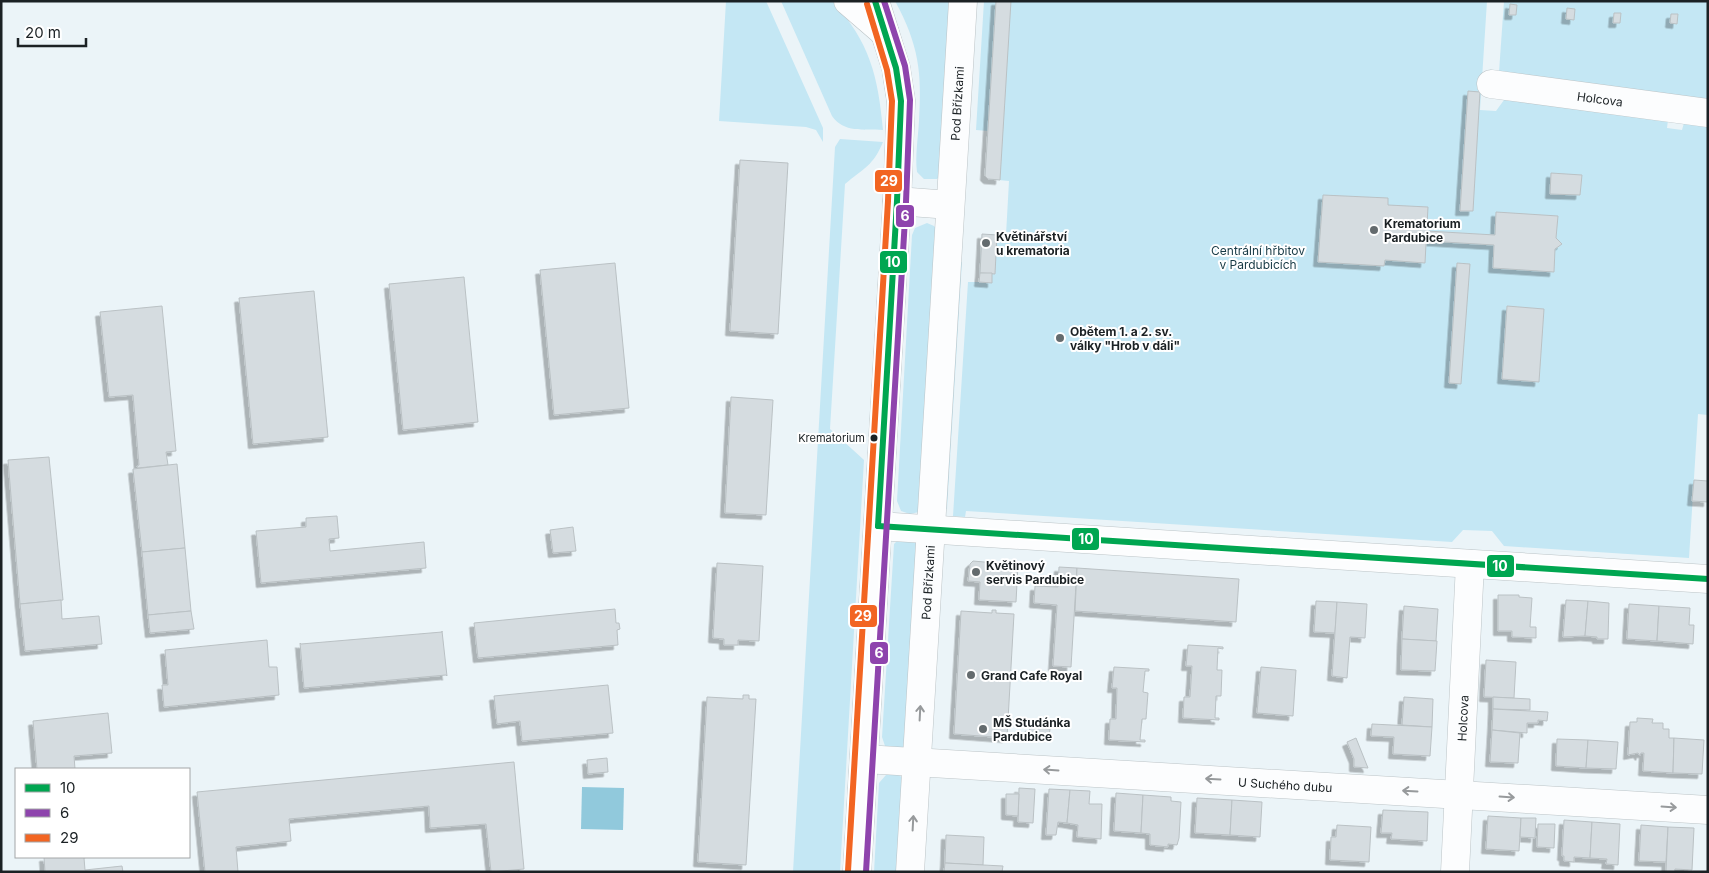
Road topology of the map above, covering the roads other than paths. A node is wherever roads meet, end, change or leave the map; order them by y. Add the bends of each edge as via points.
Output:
1 (848, 1) edge
2 (876, 1) edge
3 (963, 1) edge
4 (885, 32) junction
5 (1491, 84) dead end
6 (1708, 113) edge
7 (897, 201) junction
8 (950, 204) junction
9 (878, 526) junction
10 (931, 530) junction
11 (1470, 564) junction
12 (1708, 579) edge
13 (864, 759) junction
14 (917, 762) junction
15 (1459, 794) junction
16 (1708, 810) edge
17 (857, 872) edge
18 (910, 872) edge
19 (1455, 872) edge

1 - 4 street
2 - 4 street
3 - 8 street, Pod Břízkami
4 - 7 street via 896,68 901,101
5 - 6 street, Holcova
7 - 8 street
7 - 9 street
8 - 10 street, Pod Břízkami
9 - 10 street
9 - 13 street
10 - 11 street
14 -> 10 street, Pod Břízkami
11 - 12 street
11 - 15 street, Holcova
13 - 14 street, U Suchého dubu
13 - 17 street
15 -> 14 street, U Suchého dubu
18 -> 14 street, Pod Břízkami
15 -> 16 street, U Suchého dubu
15 - 19 street, Holcova

